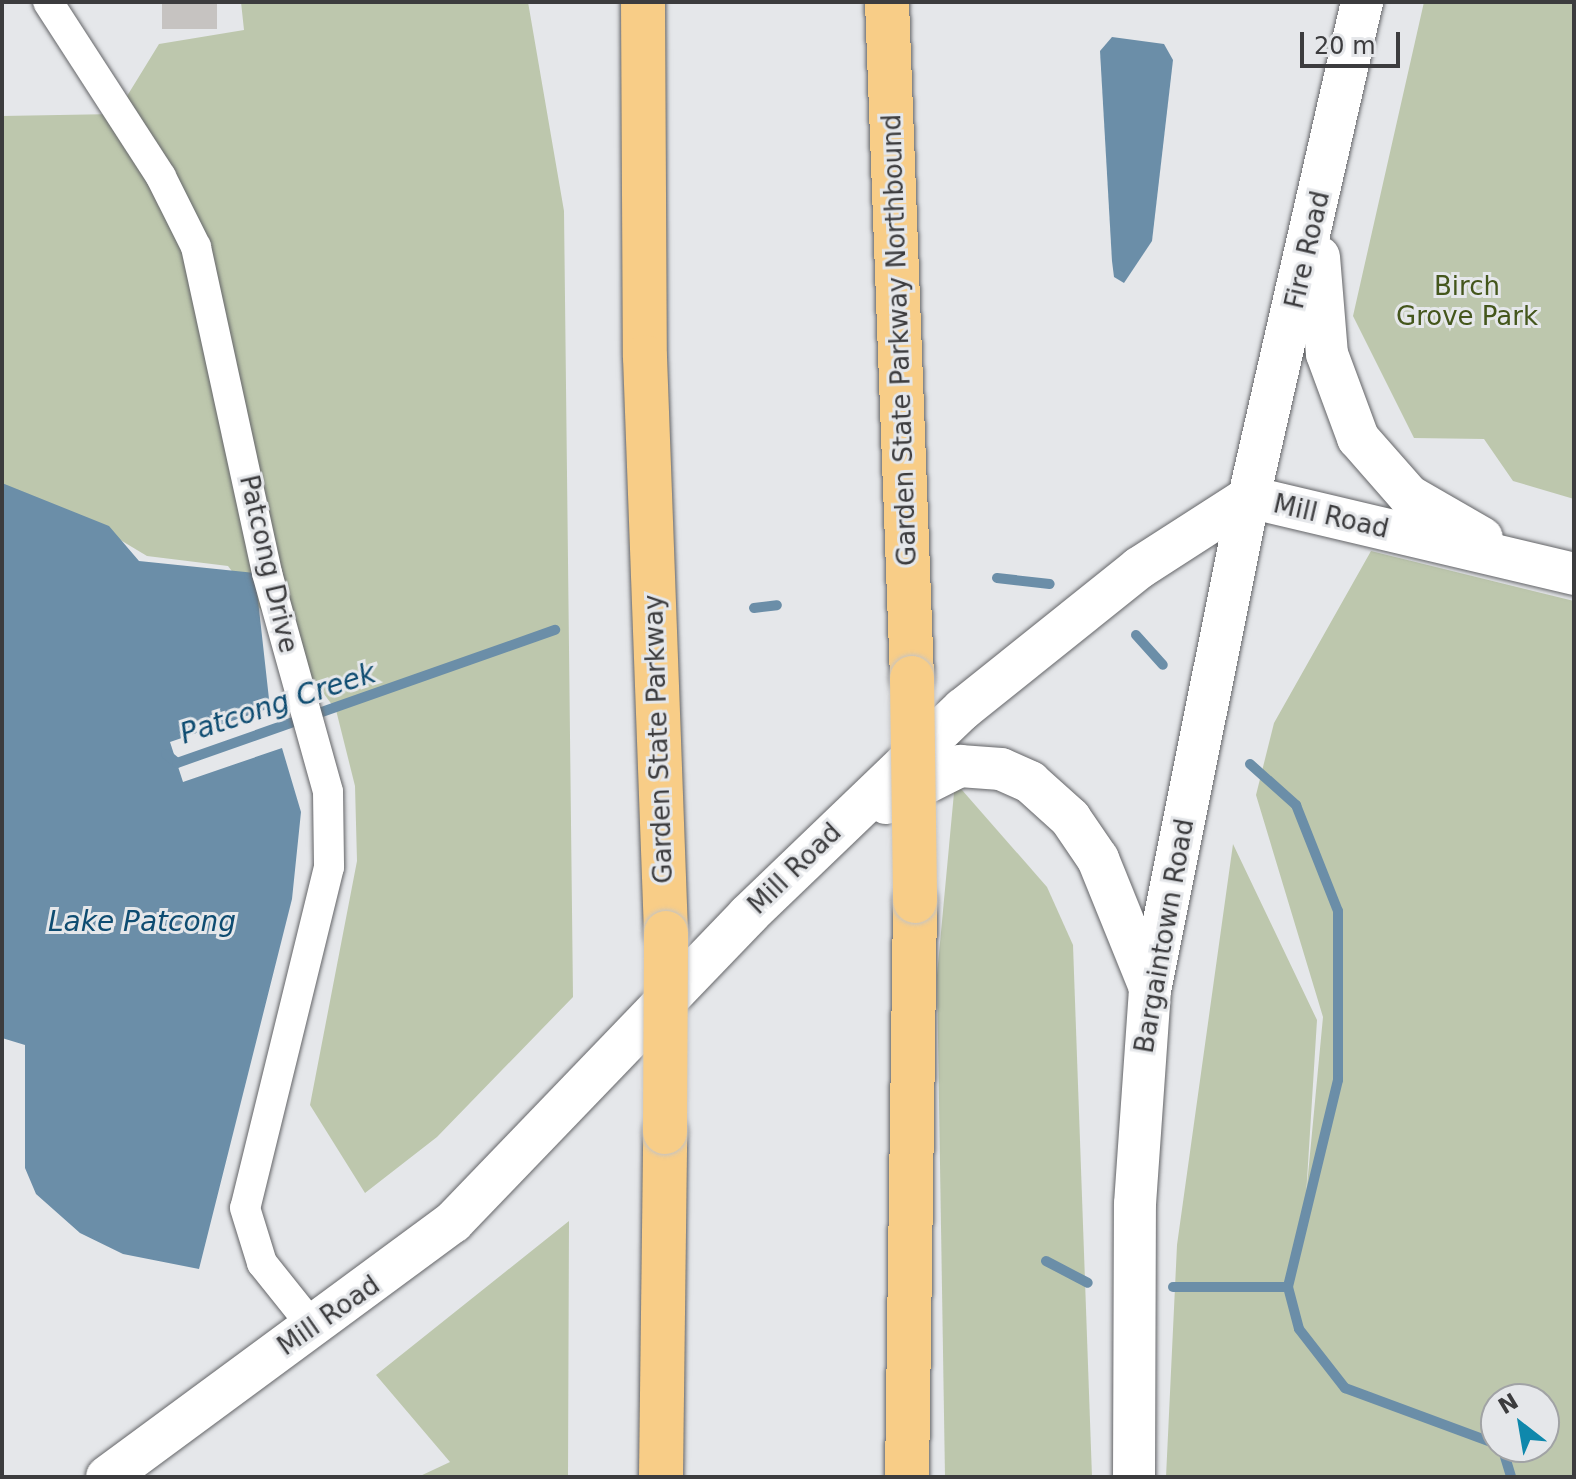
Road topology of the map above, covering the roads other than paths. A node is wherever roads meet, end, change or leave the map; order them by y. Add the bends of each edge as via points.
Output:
1 (48, 2) edge
2 (643, 2) edge
3 (887, 2) edge
4 (1362, 2) edge
5 (1316, 218) junction
6 (1249, 497) junction
7 (1525, 562) junction
8 (1574, 574) edge
9 (832, 832) junction
10 (1150, 990) junction
11 (314, 1328) junction
12 (107, 1477) edge
13 (661, 1477) edge
14 (907, 1477) edge
15 (1134, 1477) edge

1 - 11 street, Patcong Drive via 161,177 196,247 328,792 329,867 245,1208 262,1263
2 - 13 highway, Garden State Parkway, bridge via 645,357 666,933
3 - 14 highway, Garden State Parkway Northbound, bridge via 912,678 915,901
4 - 5 main road, Fire Road
5 - 6 main road, Fire Road
5 - 7 main road via 1327,354 1364,448 1409,496
6 - 7 main road, Mill Road
6 - 9 main road, Mill Road via 1139,568 975,699
6 - 10 main road, Bargaintown Road
7 - 8 main road, Mill Road
9 - 10 main road via 960,766 1016,774 1085,838 1128,922
9 - 11 main road, Mill Road via 453,1222
10 - 15 main road, Bargaintown Road via 1135,1204
11 - 12 main road, Mill Road

